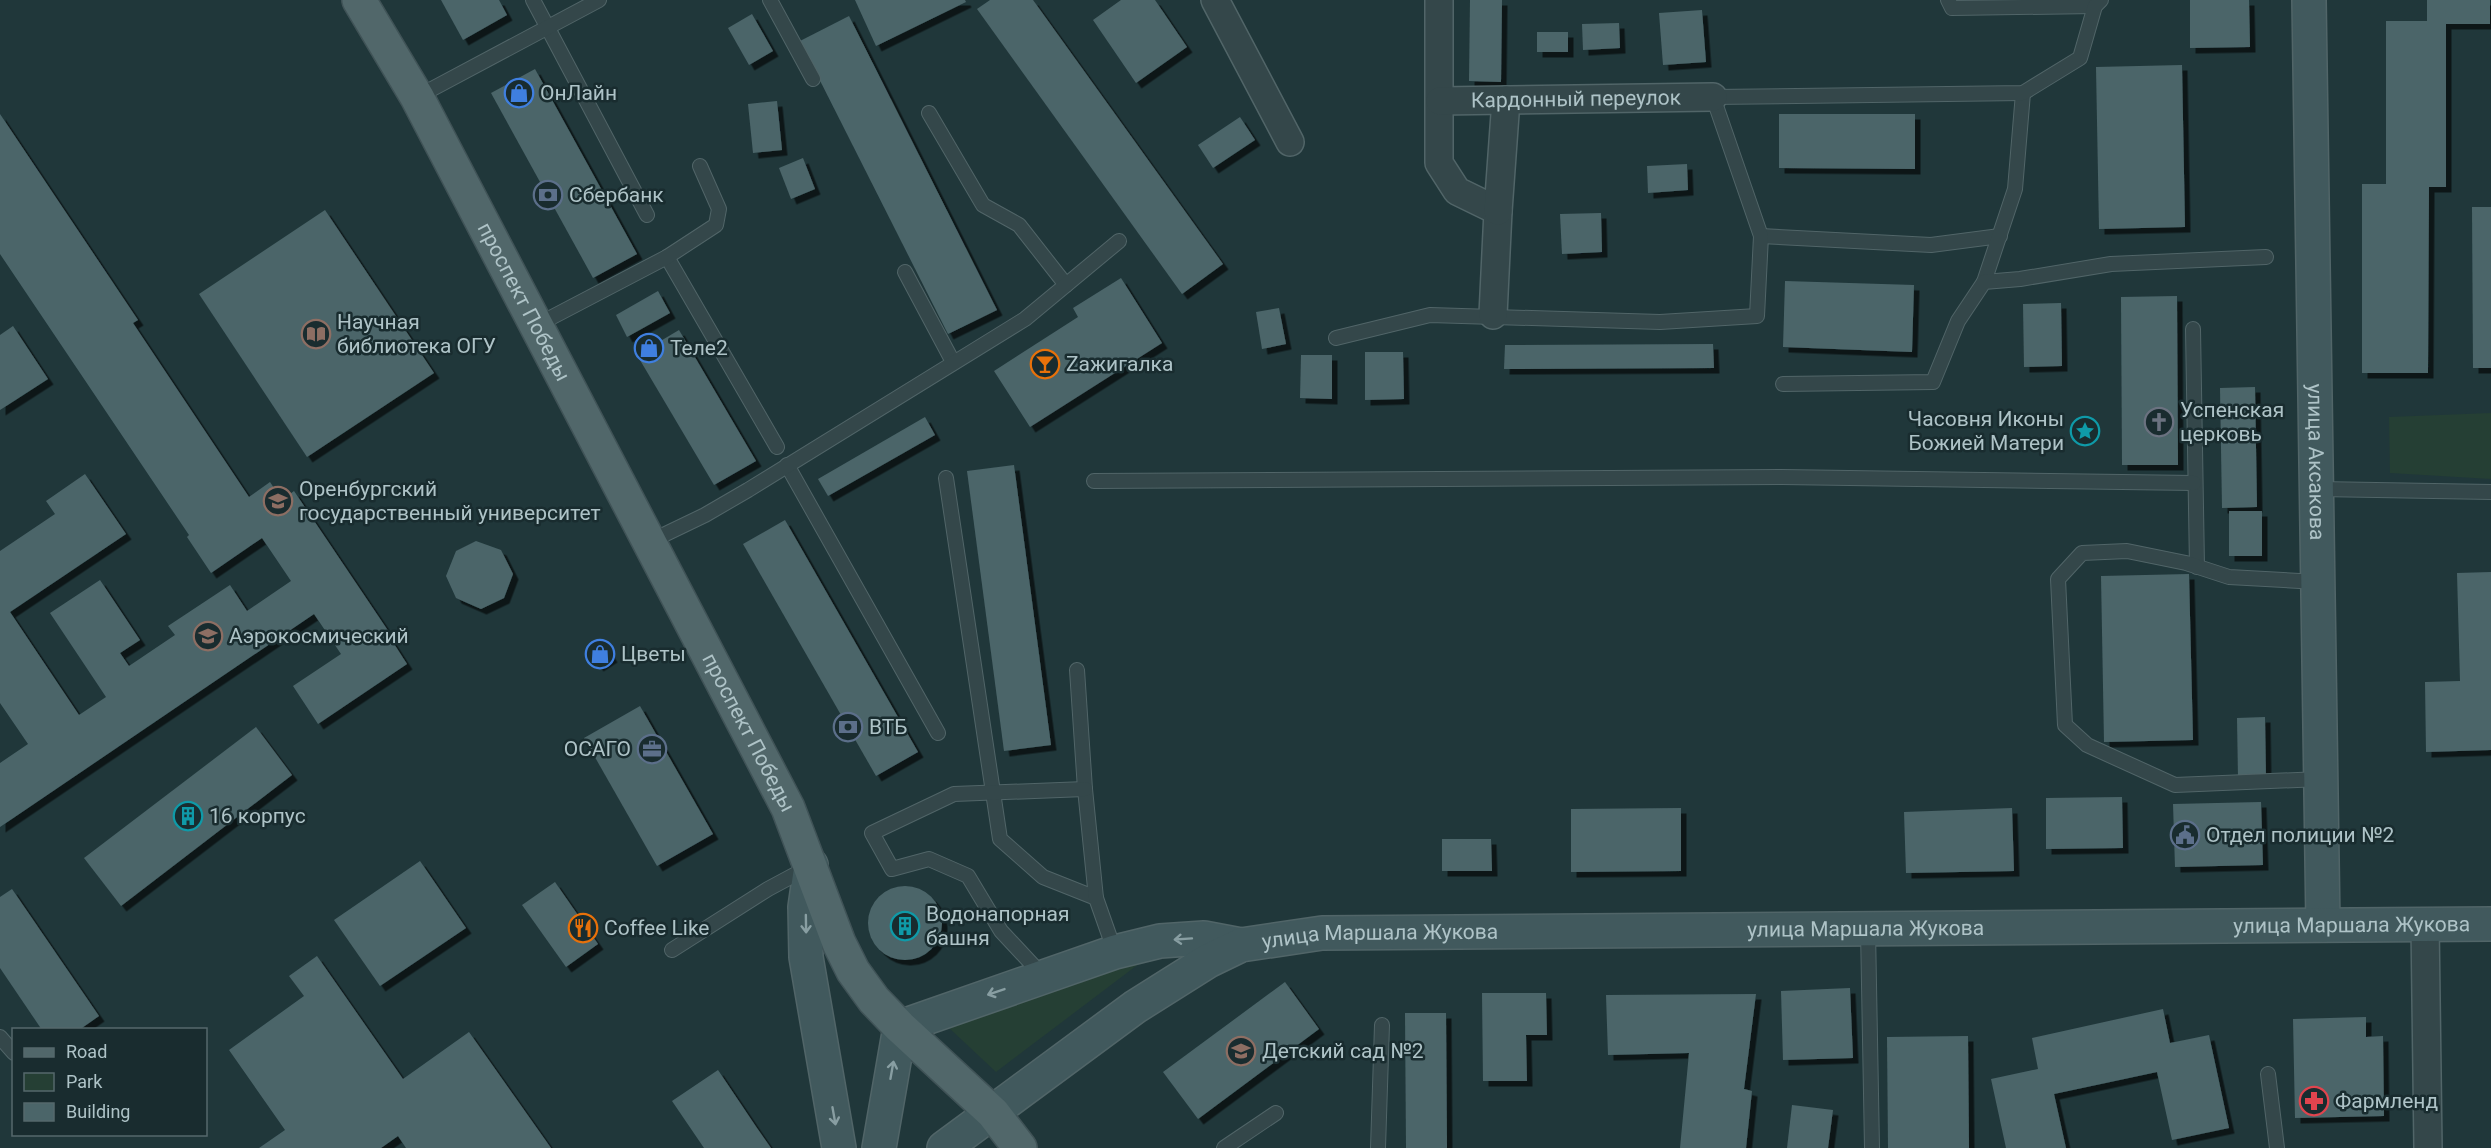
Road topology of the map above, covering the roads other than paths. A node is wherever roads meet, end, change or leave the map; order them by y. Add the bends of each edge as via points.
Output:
1 (359, 0) edge
2 (533, 0) edge
3 (599, 0) edge
4 (770, 0) edge
5 (1215, 0) edge
6 (1439, 0) edge
7 (1948, 0) edge
8 (2309, 0) edge
9 (2098, 3) edge
10 (549, 28) junction
11 (813, 79) dead end
12 (2023, 93) junction
13 (417, 97) junction
14 (1713, 98) junction
15 (1506, 100) junction
16 (1440, 101) junction
17 (930, 113) dead end
18 (1290, 142) dead end
19 (700, 166) dead end
20 (1498, 211) junction
21 (647, 215) dead end
22 (1761, 236) junction
23 (2000, 236) junction
24 (1119, 241) dead end
25 (667, 257) junction
26 (2266, 257) dead end
27 (905, 272) dead end
28 (1984, 282) junction
29 (1066, 285) junction
30 (1493, 315) junction
31 (537, 326) junction
32 (2193, 329) dead end
33 (1336, 338) dead end
34 (953, 362) junction
35 (1783, 384) dead end
36 (777, 447) dead end
37 (787, 465) junction
38 (946, 478) dead end
39 (1094, 481) dead end
40 (2194, 483) junction
41 (2319, 489) junction
42 (2491, 492) edge
43 (651, 541) junction
44 (2197, 567) junction
45 (2319, 582) junction
46 (1077, 670) dead end
47 (938, 733) dead end
48 (2322, 779) junction
49 (1084, 789) junction
50 (993, 793) junction
51 (811, 866) junction
52 (1096, 898) junction
53 (2425, 923) junction
54 (2491, 924) edge
55 (2324, 925) junction
56 (1868, 930) junction
57 (1241, 945) junction
58 (672, 950) dead end
59 (1115, 952) junction
60 (1043, 976) junction
61 (1382, 1025) dead end
62 (900, 1027) junction
63 (0, 1037) edge
64 (12, 1051) edge
65 (2268, 1074) dead end
66 (993, 1113) junction
67 (1276, 1113) dead end
68 (839, 1148) edge
69 (879, 1148) edge
70 (944, 1148) edge
71 (1020, 1148) edge
72 (1224, 1148) edge
73 (1378, 1148) edge
74 (1872, 1148) edge
75 (2277, 1148) edge
76 (2428, 1148) edge

1 - 13 main road, проспект Победы
2 - 10 lane
3 - 10 lane
4 - 11 lane
5 - 18 street
6 - 16 street
7 - 9 lane via 1952,8
8 - 41 main road, улица Аксакова
9 - 12 lane via 2080,58
10 - 13 lane
10 - 21 lane
12 - 14 lane
12 - 23 lane via 2015,189
13 - 31 main road, проспект Победы
14 - 15 street, Кардонный переулок
14 - 22 lane
15 - 16 street, Кардонный переулок
15 - 20 street
16 - 20 street via 1439,163 1456,192
17 - 29 lane via 983,205 1019,225
19 - 25 lane via 719,209 716,225
20 - 30 street
22 - 23 lane via 1931,245
22 - 30 lane via 1757,316 1660,322
23 - 28 lane
24 - 29 lane
25 - 31 lane
25 - 36 lane
26 - 28 lane via 2111,264
27 - 34 lane
28 - 35 lane via 1958,321 1933,382
29 - 34 lane via 1025,319
30 - 33 lane via 1430,315
31 - 43 main road, проспект Победы
32 - 40 lane
34 - 37 lane
37 - 43 lane via 705,515
37 - 47 lane
38 - 50 lane
39 - 40 lane via 1782,477
40 - 44 lane
41 - 42 lane
41 - 45 main road, улица Аксакова
43 - 51 main road, проспект Победы via 788,808
44 - 45 lane via 2229,577
44 - 48 lane via 2127,551 2082,553 2058,579 2065,725 2086,745 2175,784
45 - 48 main road, улица Аксакова
46 - 49 lane
48 - 55 main road, улица Аксакова
49 - 50 lane
49 - 52 lane
50 - 52 lane via 1000,839 1043,877
50 - 60 lane via 954,794 872,833 892,869 929,859 968,876 1001,932
51 - 58 lane
51 - 62 main road, проспект Победы via 853,971
51 -> 68 main road via 805,908 806,957
52 - 59 lane
53 - 54 main road, улица Маршала Жукова
53 - 55 main road, улица Маршала Жукова
53 - 76 street
55 - 56 main road, улица Маршала Жукова
56 - 57 main road, улица Маршала Жукова via 1322,933
56 - 74 lane
57 -> 59 main road, улица Маршала Жукова via 1204,938 1160,941
57 - 66 main road, улица Маршала Жукова via 1135,1007
59 - 60 main road, улица Маршала Жукова
60 -> 62 main road, улица Маршала Жукова
61 - 73 lane
62 - 66 main road, проспект Победы
69 -> 62 main road
63 - 64 lane
65 - 75 lane
66 - 70 main road, улица Маршала Жукова
66 - 71 main road, проспект Победы
67 - 72 lane

